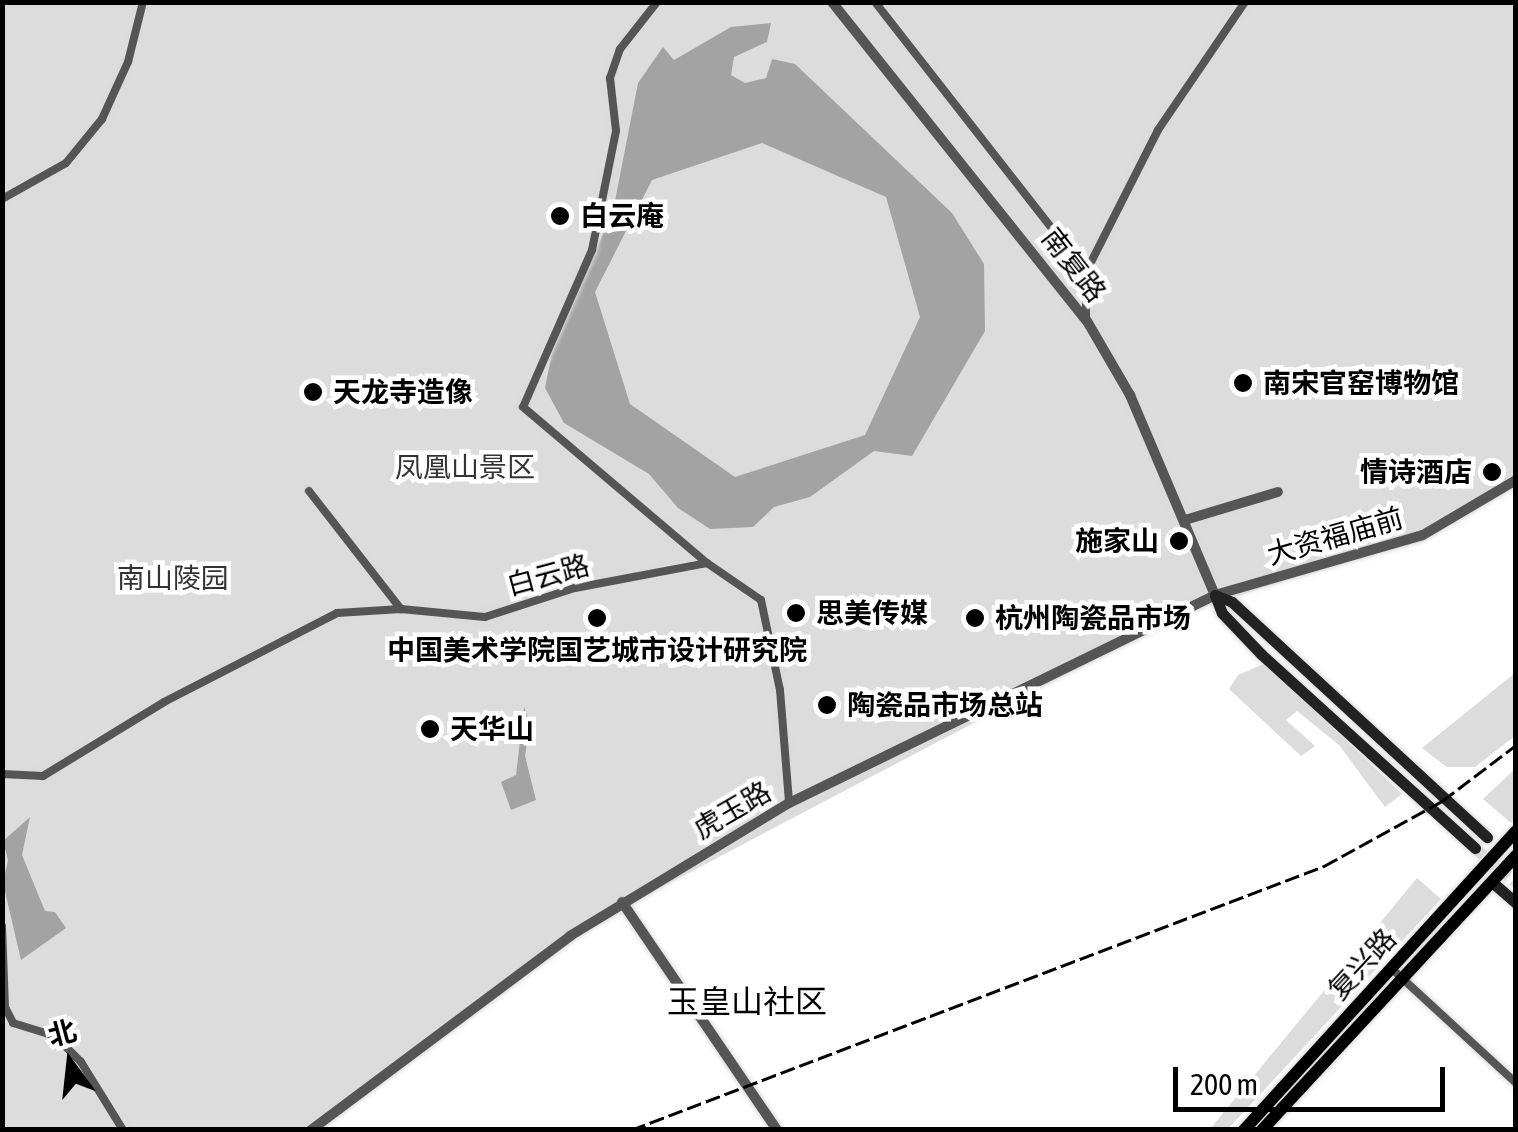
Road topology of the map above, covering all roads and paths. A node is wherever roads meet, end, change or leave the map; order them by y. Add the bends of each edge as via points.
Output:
1 (142, 2) edge
2 (658, 2) edge
3 (832, 2) edge
4 (875, 2) edge
5 (1245, 2) edge
6 (2, 199) edge
7 (1086, 272) junction
8 (1086, 321) junction
9 (1516, 480) edge
10 (309, 491) dead end
11 (1278, 492) dead end
12 (1185, 520) junction
13 (706, 563) junction
14 (1215, 595) junction
15 (401, 609) junction
16 (2, 774) edge
17 (789, 803) junction
18 (1516, 831) edge
19 (1486, 838) tunnel mouth
20 (1476, 848) tunnel mouth
21 (1516, 856) edge
22 (1492, 882) junction
23 (622, 902) junction
24 (1516, 903) edge
25 (2, 926) edge
26 (1392, 969) junction
27 (1405, 978) junction
28 (1516, 1082) edge
29 (123, 1130) edge
30 (311, 1130) edge
31 (777, 1130) edge
32 (1244, 1130) edge
33 (1262, 1130) edge

1 - 6 street via 120,82 92,133 66,163
2 - 13 street via 620,49 610,78 616,131 592,250 522,407
3 - 8 street, 南复路
4 - 7 street
5 - 7 street via 1158,130
7 - 8 street
8 - 12 street, 南复路 via 1130,396
9 - 14 street, 大资福庙前 via 1423,534
10 - 15 street
11 - 12 street
12 - 14 street, 南复路
13 - 15 street, 白云路 via 575,588 485,617
13 - 17 street via 761,600 780,690
14 - 17 street, 虎玉路
14 - 19 main road via 1232,602
14 - 20 main road, 南复路 via 1222,614 1261,654
15 - 16 street, 白云路 via 337,613 164,702 43,776
17 - 23 street, 虎玉路
18 - 26 main road, 复兴路
21 - 22 main road, 复兴路
22 - 24 main road
22 - 27 main road, 复兴路
23 - 30 street, 虎玉路 via 514,974
23 - 31 street
25 - 29 street via 5,1007 13,1023 55,1036 81,1062
26 - 27 street
26 - 32 main road, 复兴路
27 - 28 street
27 - 33 main road, 复兴路

